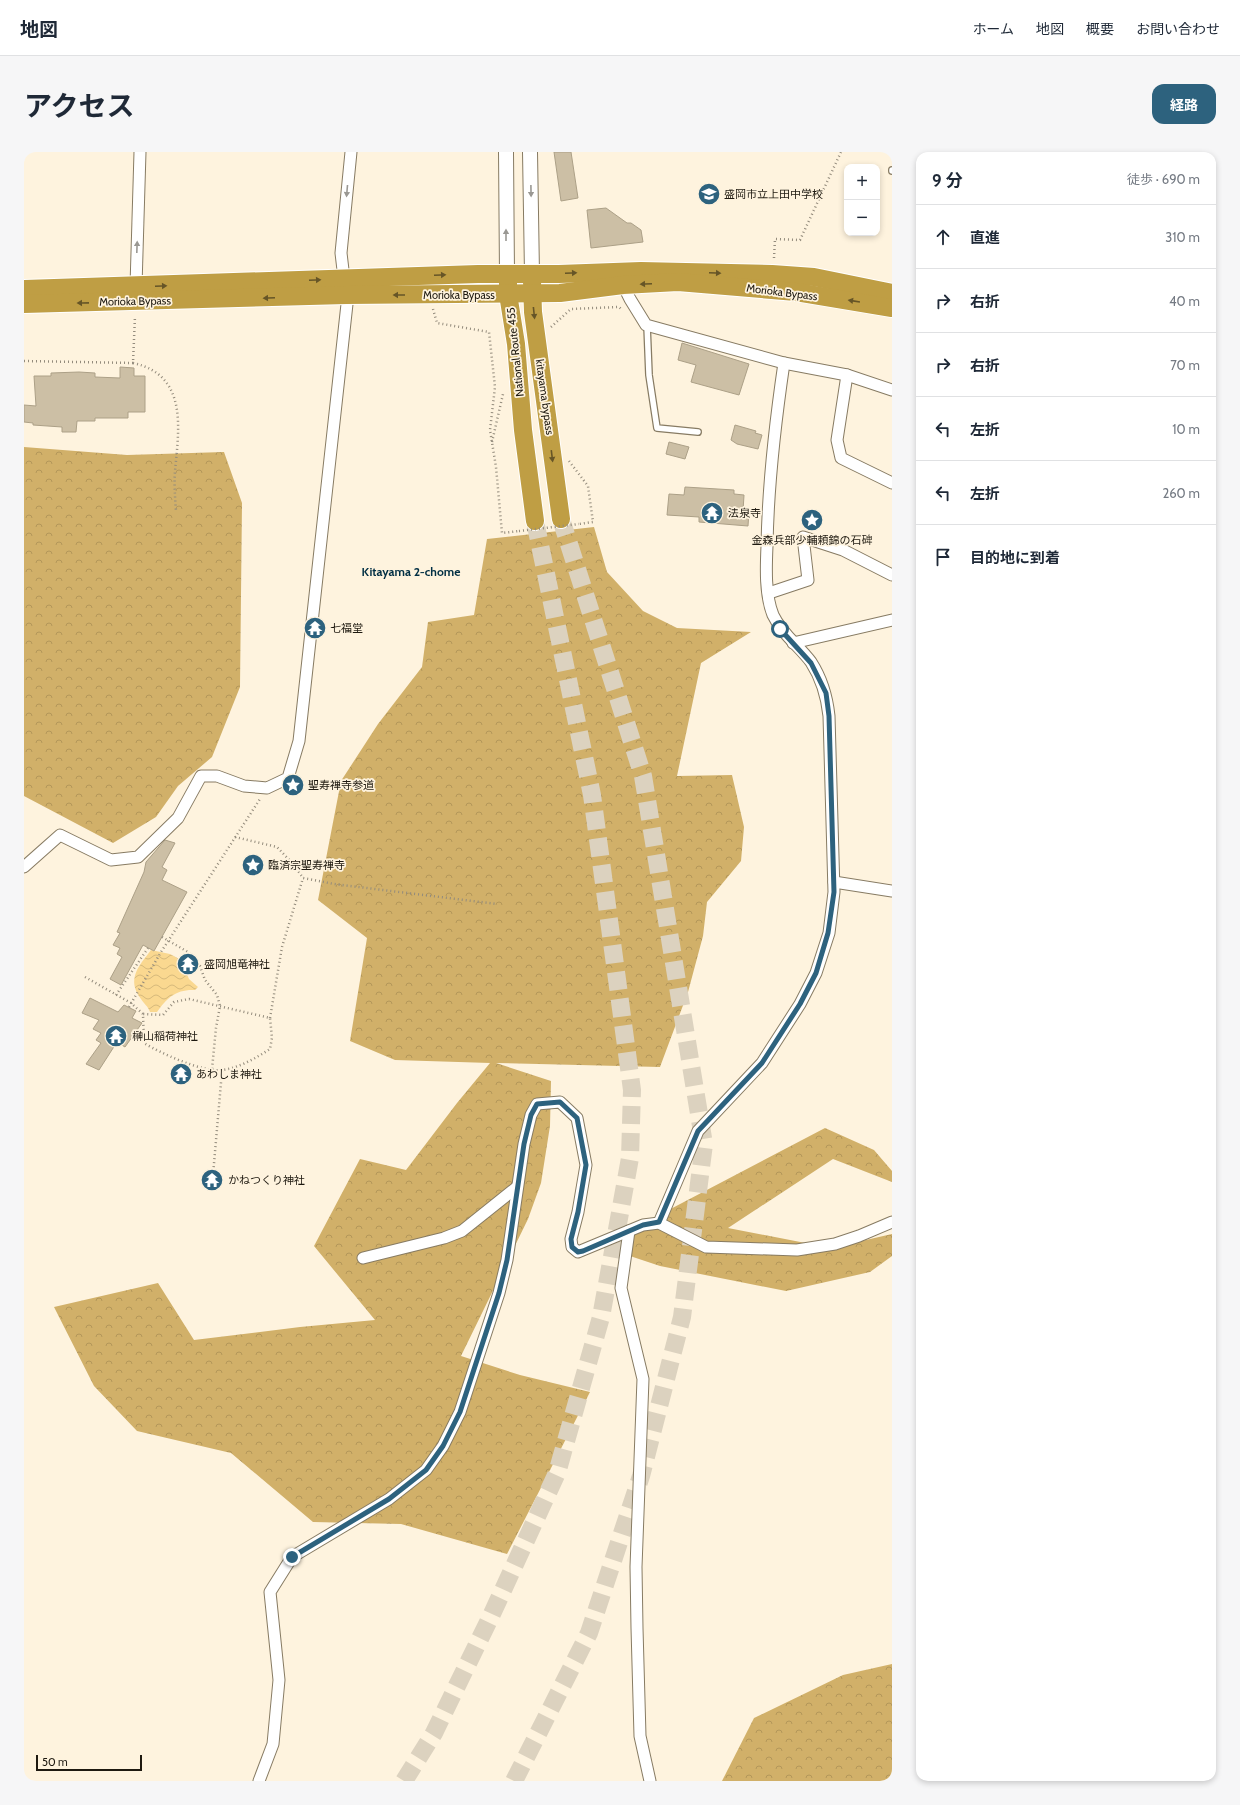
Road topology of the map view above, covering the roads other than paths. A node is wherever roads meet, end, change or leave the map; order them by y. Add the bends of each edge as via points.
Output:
1 (140, 152) edge
2 (350, 152) edge
3 (506, 152) edge
4 (530, 152) edge
5 (507, 274) junction
6 (532, 274) junction
7 (623, 285) junction
8 (136, 286) junction
9 (345, 287) junction
10 (24, 289) edge
11 (532, 293) junction
12 (892, 293) edge
13 (508, 294) junction
14 (24, 304) edge
15 (892, 308) edge
16 (646, 325) junction
17 (784, 363) junction
18 (847, 375) junction
19 (892, 390) edge
20 (698, 432) dead end
21 (892, 483) edge
22 (561, 519) tunnel mouth
23 (535, 521) tunnel mouth
24 (892, 574) edge
25 (769, 593) junction
26 (892, 620) edge
27 (892, 623) edge
28 (876, 624) junction
29 (793, 643) junction
30 (24, 867) edge
31 (834, 882) junction
32 (892, 891) edge
33 (517, 1187) junction
34 (659, 1222) junction
35 (892, 1222) edge
36 (629, 1231) junction
37 (363, 1258) dead end
38 (259, 1781) edge
39 (650, 1781) edge

8 -> 1 street
2 -> 9 street via 341,253
5 -> 3 street
4 -> 6 street
5 - 6 highway, Morioka Bypass
9 -> 5 highway, Morioka Bypass
5 - 13 highway, National Route 455
6 - 11 highway, kitayama bypass
6 -> 12 highway, Morioka Bypass via 642,271 772,274 814,277
7 - 11 highway, Morioka Bypass via 560,293
15 -> 7 highway, Morioka Bypass via 796,292 730,286 678,282
7 - 16 street
8 -> 9 highway, Morioka Bypass
8 - 10 highway, Morioka Bypass
13 -> 9 highway, Morioka Bypass
9 -> 14 highway, Morioka Bypass
9 - 30 street via 347,304 299,741 288,778 267,788 244,786 217,776 201,776 178,818 138,857 111,860 60,835
11 - 13 highway, Morioka Bypass
11 -> 22 highway, kitayama bypass
13 - 23 highway, kitayama bypass via 516,344 523,430
16 - 17 street
16 - 20 lane via 649,375 657,428
17 - 18 street
17 - 25 street via 774,430 767,507 766,580
18 - 19 street
18 - 21 street via 837,440 841,458
24 - 25 street via 843,550 803,537 808,580
25 - 29 street via 773,614 780,629
26 - 28 street
27 - 28 street
28 - 29 street
29 - 31 street via 811,663 826,693 829,716
31 - 32 street
31 - 34 street via 828,933 813,979 762,1063 698,1131
33 - 36 street via 531,1115 537,1104 560,1102 577,1118 586,1165 571,1239 572,1247 578,1252 583,1251
33 - 37 street via 462,1231 444,1238
33 - 38 street via 507,1260 499,1293 460,1412 443,1446 426,1470 389,1499 292,1557 270,1592 279,1680 273,1744
34 - 35 street via 706,1247 797,1250 835,1244
34 - 36 street
36 - 39 street via 621,1288 643,1379 636,1567 637,1628 640,1736

